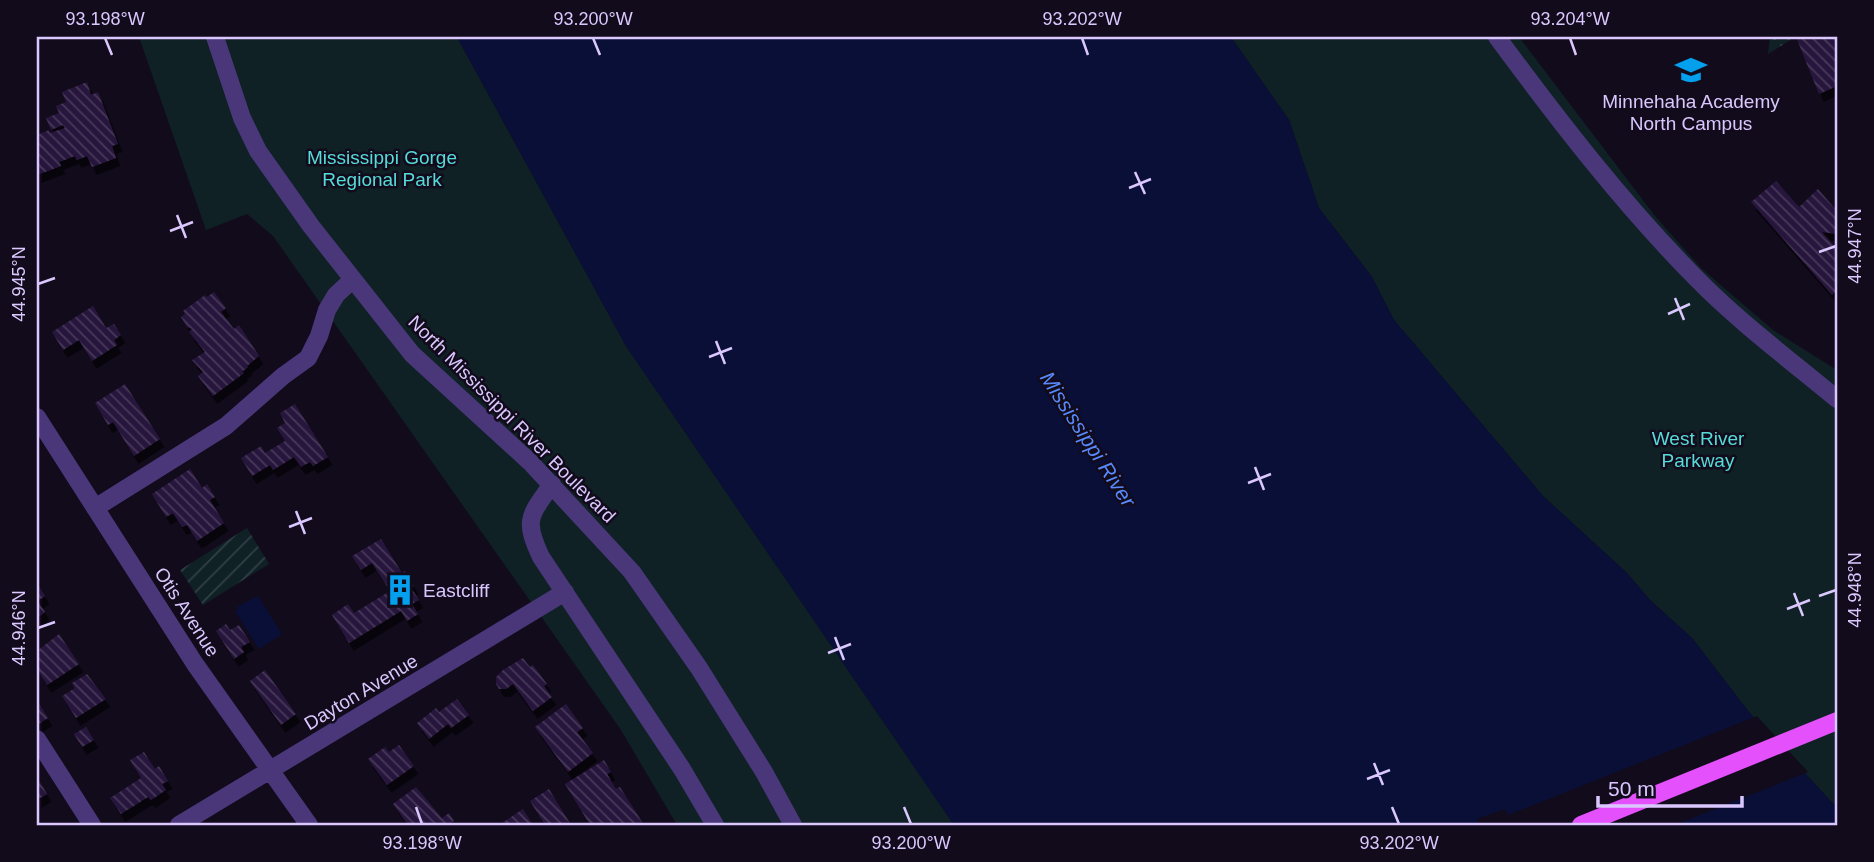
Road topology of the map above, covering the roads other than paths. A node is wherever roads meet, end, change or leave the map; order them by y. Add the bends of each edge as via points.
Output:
1 (215, 37) edge
2 (1497, 37) edge
3 (352, 280) junction
4 (1837, 399) edge
5 (37, 417) edge
6 (552, 484) junction
7 (95, 508) junction
8 (565, 592) junction
9 (1837, 721) edge
10 (37, 739) edge
11 (270, 772) junction
12 (92, 825) edge
13 (179, 825) edge
14 (309, 825) edge
15 (715, 825) edge
16 (793, 825) edge
17 (1581, 825) edge

1 - 3 street, North Mississippi River Boulevard via 258,151
2 - 4 street via 1644,224 1699,281
3 - 6 street, North Mississippi River Boulevard via 412,354
3 - 7 street via 331,302 308,358 226,425
5 - 7 street, Otis Avenue
6 - 8 street via 533,512 530,534
6 - 16 street, North Mississippi River Boulevard via 647,593 699,668
7 - 11 street, Otis Avenue
8 - 11 street, Dayton Avenue
8 - 15 street
9 - 17 main road
10 - 12 street
11 - 13 street, Dayton Avenue
11 - 14 street, Otis Avenue

